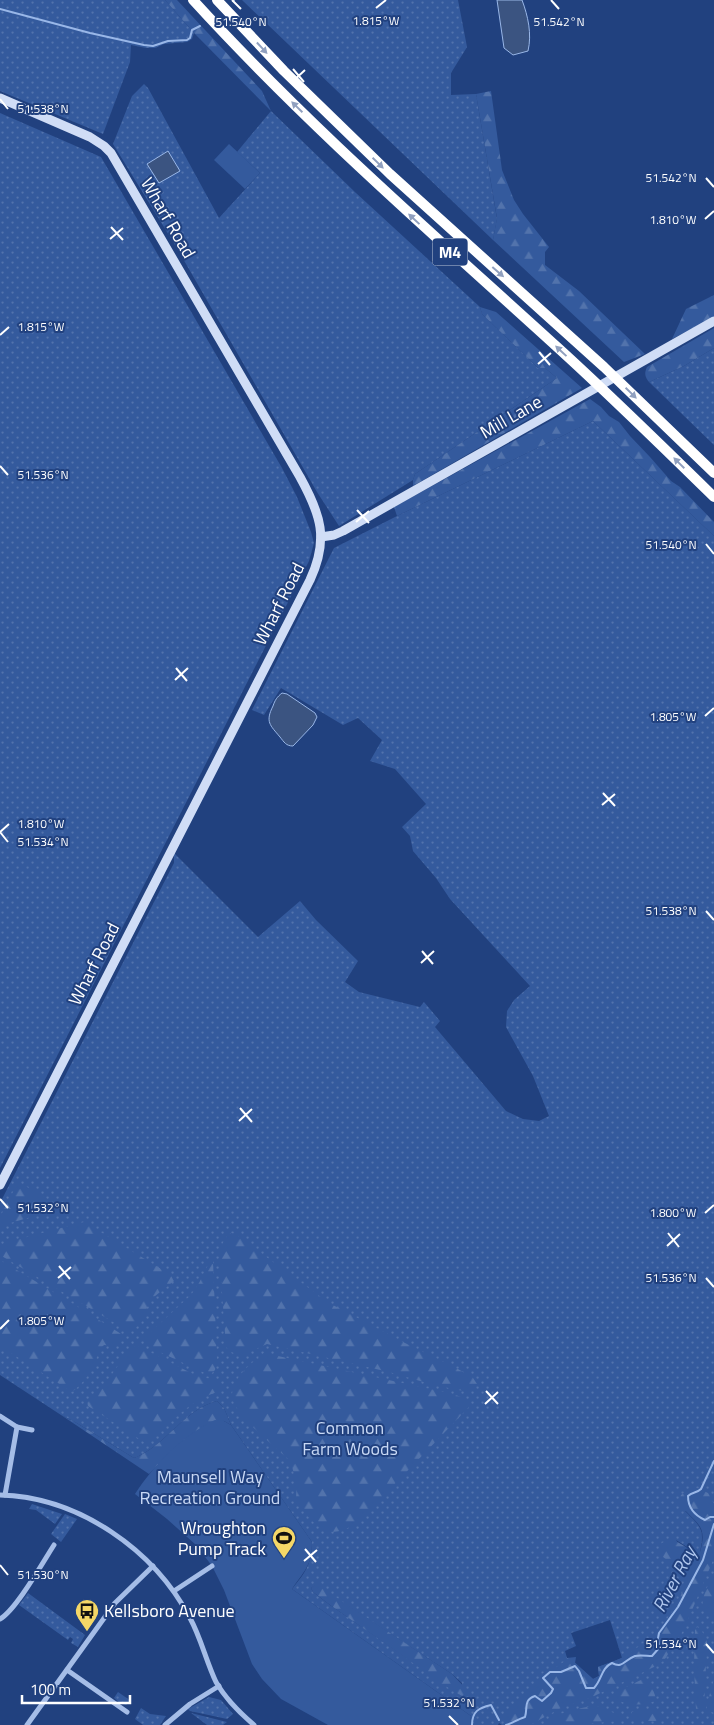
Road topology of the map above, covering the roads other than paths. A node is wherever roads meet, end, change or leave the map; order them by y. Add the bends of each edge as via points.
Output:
1 (193, 0) edge
2 (217, 0) edge
3 (0, 98) edge
4 (714, 321) edge
5 (714, 473) edge
6 (714, 497) edge
7 (322, 537) junction
8 (0, 1185) edge
9 (0, 1416) edge
10 (17, 1427) junction
11 (32, 1430) dead end
12 (2, 1495) edge
13 (54, 1545) dead end
14 (153, 1566) junction
15 (212, 1566) dead end
16 (174, 1591) junction
17 (0, 1618) edge
18 (67, 1670) junction
19 (219, 1686) junction
20 (127, 1712) dead end
21 (27, 1725) edge
22 (165, 1725) edge
23 (254, 1725) edge

6 -> 1 highway, M4 via 587,374 332,142
2 -> 5 highway, M4 via 284,72 364,150 604,367
3 - 7 main road, Wharf Road via 90,137 111,153 300,477 314,506
4 - 7 main road, Mill Lane via 343,531
7 - 8 main road, Wharf Road via 319,559 305,590
9 - 10 street
10 - 11 street
10 - 12 street
12 - 14 street via 41,1501 92,1520
13 - 17 street via 12,1608
14 - 16 street
14 - 18 street via 115,1603
15 - 16 street
16 - 19 street via 194,1626
18 - 20 street
18 - 21 street
19 - 22 street
19 - 23 street

